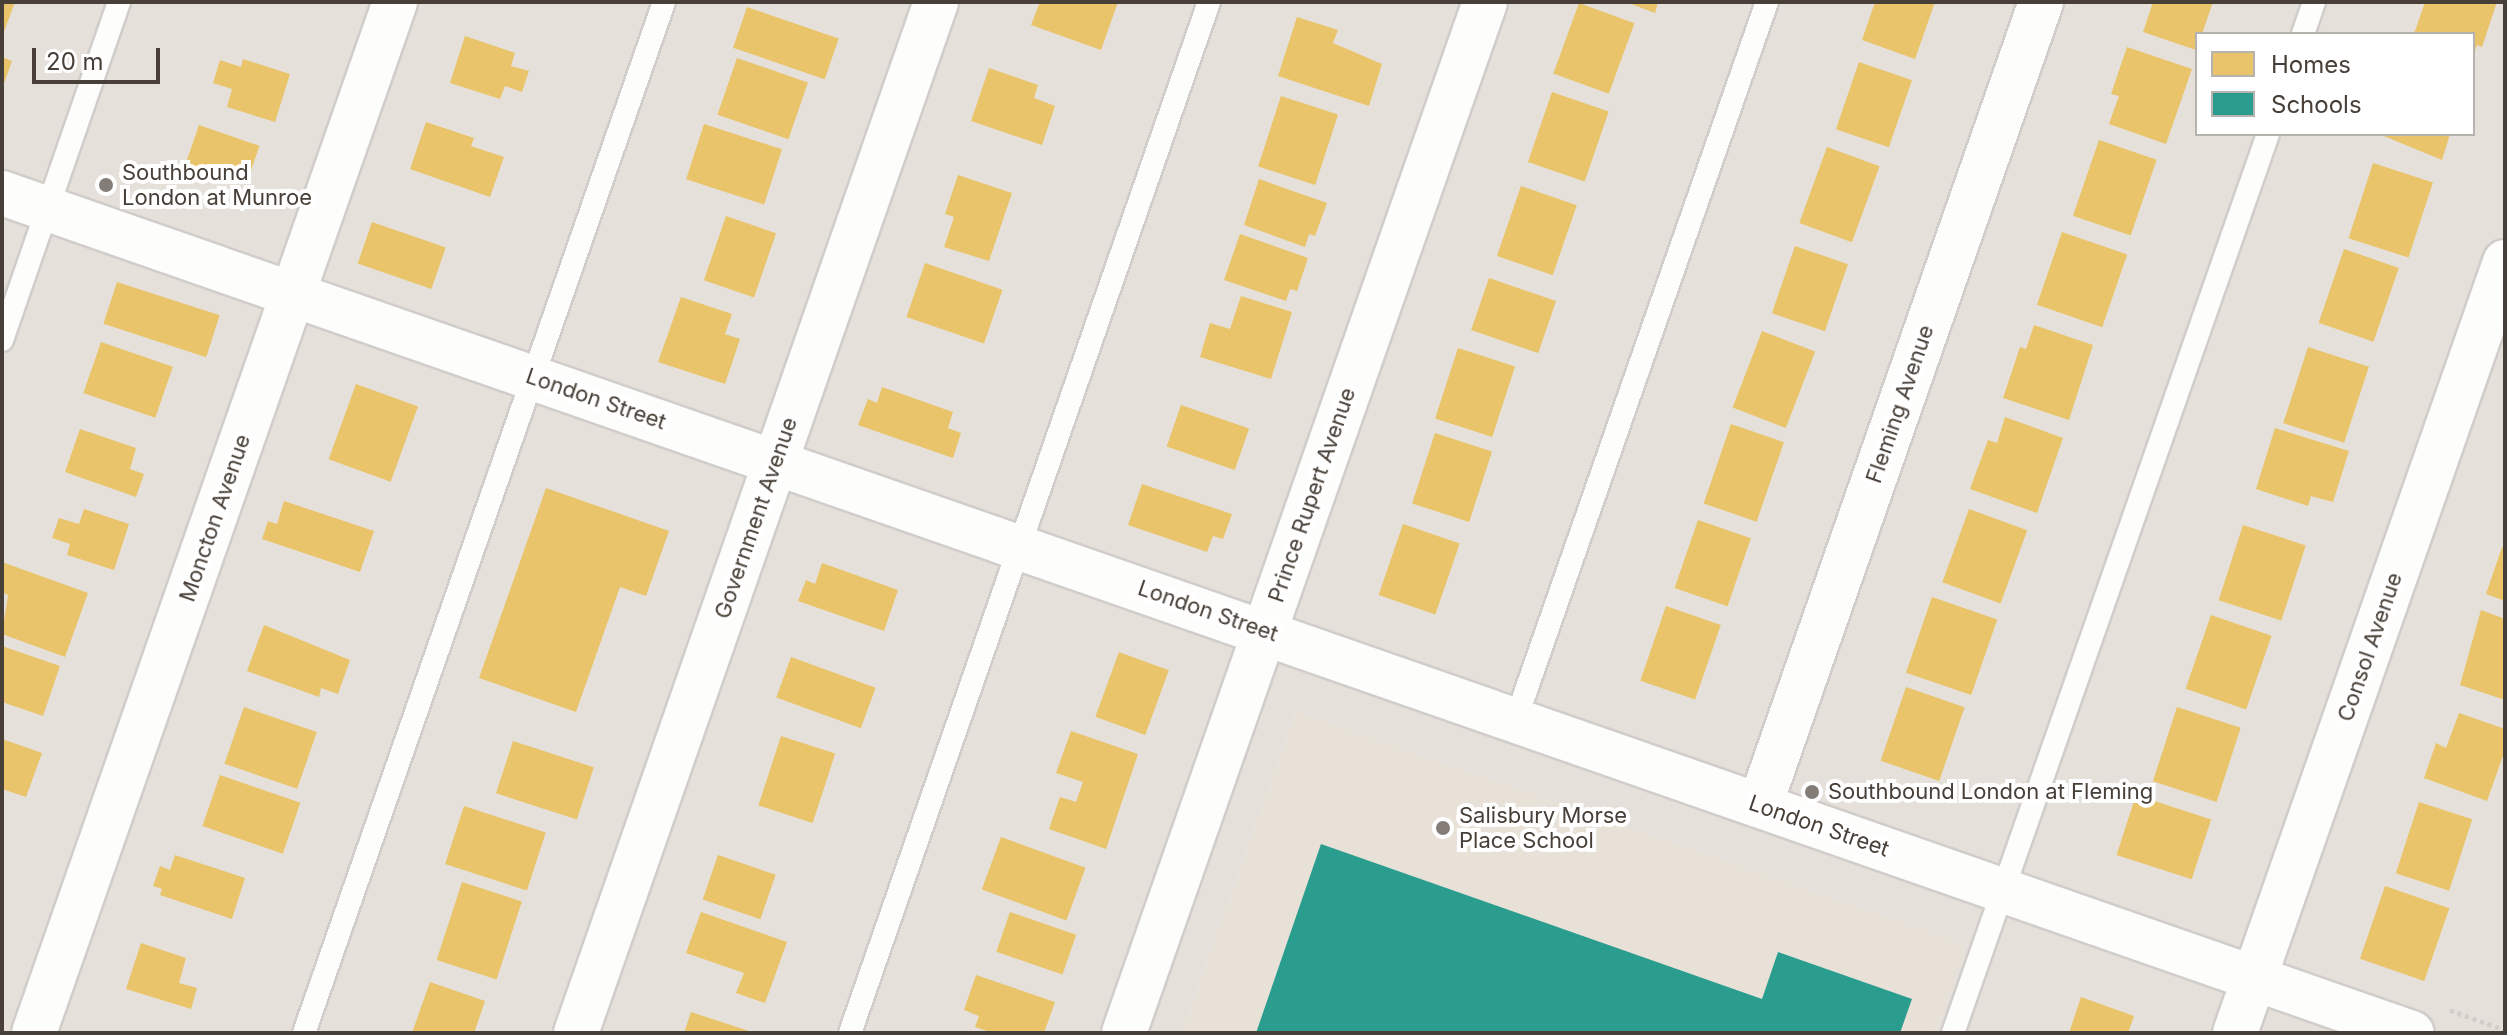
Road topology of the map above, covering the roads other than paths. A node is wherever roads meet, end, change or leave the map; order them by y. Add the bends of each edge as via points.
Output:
1 (119, 2) edge
2 (395, 2) edge
3 (664, 2) edge
4 (936, 2) edge
5 (1209, 2) edge
6 (1485, 2) edge
7 (1767, 2) edge
8 (2041, 2) edge
9 (2314, 2) edge
10 (2304, 32) edge
11 (2267, 136) edge
12 (2, 193) edge
13 (47, 208) junction
14 (2505, 262) edge
15 (293, 291) junction
16 (2, 340) edge
17 (532, 377) junction
18 (776, 462) junction
19 (1019, 545) junction
20 (1265, 631) junction
21 (1516, 719) junction
22 (1760, 805) junction
23 (2004, 890) junction
24 (2254, 978) junction
25 (34, 1033) edge
26 (304, 1033) edge
27 (576, 1033) edge
28 (850, 1033) edge
29 (1124, 1033) edge
30 (1953, 1033) edge
31 (2235, 1033) edge
32 (2412, 1033) edge

1 - 13 lane
2 - 15 street, Moncton Avenue
3 - 17 lane
4 - 18 street, Government Avenue
5 - 19 lane
6 - 20 street, Prince Rupert Avenue
7 - 21 lane
8 - 22 street, Fleming Avenue
9 - 10 lane
11 - 23 lane
12 - 13 street, London Street
13 - 15 street, London Street
13 - 16 lane
14 - 24 street, Consol Avenue
15 - 17 street, London Street
15 - 25 street, Moncton Avenue
17 - 18 street, London Street
17 - 26 lane
18 - 19 street, London Street
18 - 27 street, Government Avenue
19 - 20 street, London Street
19 - 28 lane
20 - 21 street, London Street
20 - 29 street, Prince Rupert Avenue
21 - 22 street, London Street
22 - 23 street, London Street
23 - 24 street, London Street
23 - 30 lane
24 - 31 street, Consol Avenue
24 - 32 street, London Street

